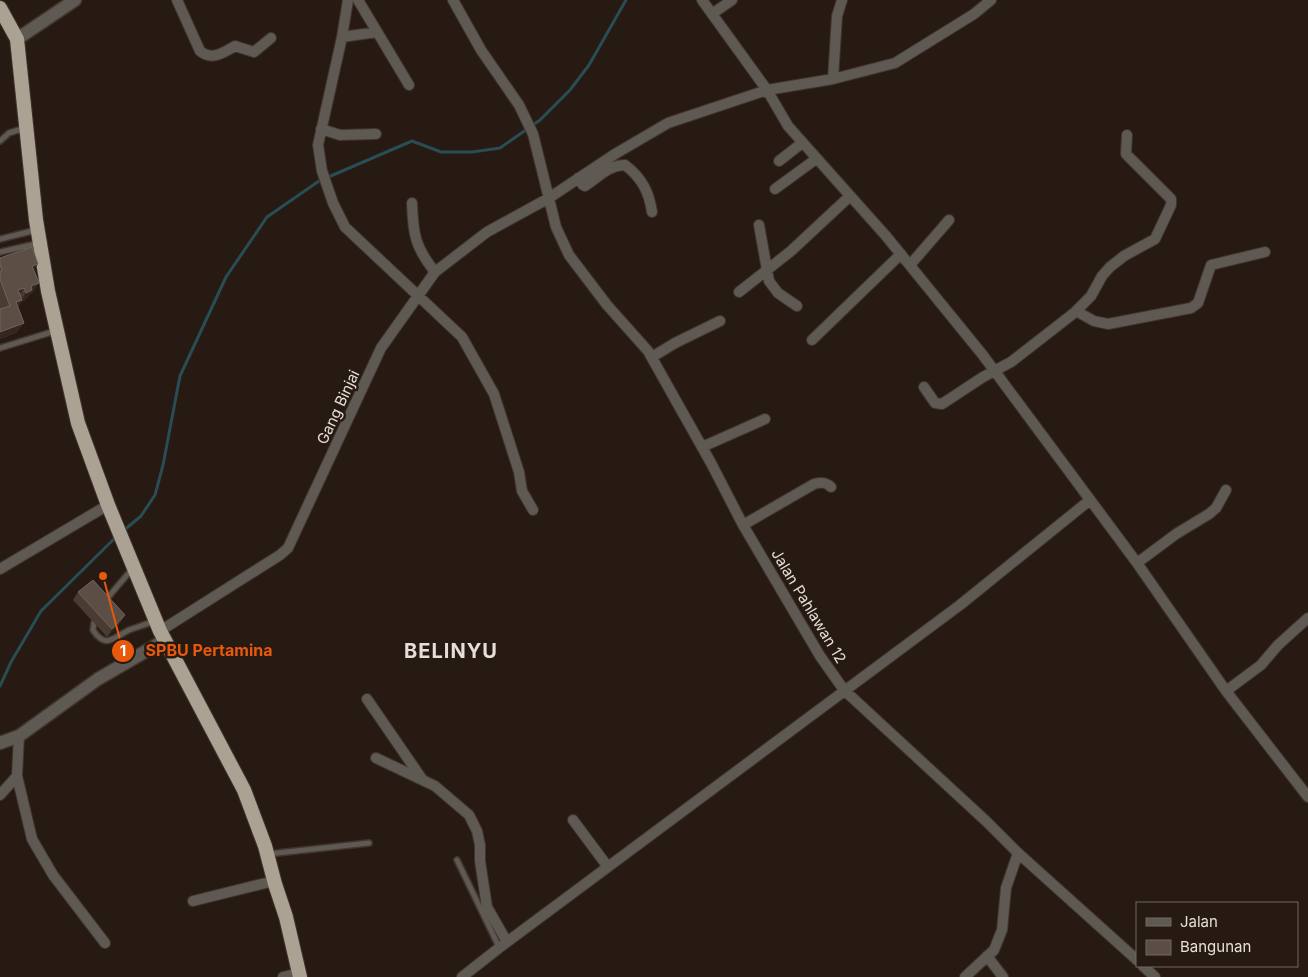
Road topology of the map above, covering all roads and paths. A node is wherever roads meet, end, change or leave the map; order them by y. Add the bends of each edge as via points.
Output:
1 (76, 0) edge
2 (177, 0) edge
3 (348, 0) edge
4 (358, 0) edge
5 (453, 0) edge
6 (702, 0) edge
7 (732, 0) edge
8 (842, 0) edge
9 (991, 0) edge
10 (0, 8) edge
11 (712, 14) junction
12 (377, 32) junction
13 (342, 37) junction
14 (271, 38) dead end
15 (17, 39) junction
16 (833, 79) junction
17 (409, 85) dead end
18 (767, 90) junction
19 (26, 128) junction
20 (322, 129) junction
21 (376, 134) dead end
22 (1126, 135) dead end
23 (0, 140) edge
24 (802, 143) junction
25 (816, 159) junction
26 (779, 161) dead end
27 (578, 178) junction
28 (775, 189) dead end
29 (850, 196) junction
30 (549, 198) junction
31 (412, 203) dead end
32 (652, 212) dead end
33 (949, 220) dead end
34 (758, 226) dead end
35 (39, 236) junction
36 (0, 239) edge
37 (0, 252) edge
38 (1266, 252) dead end
39 (901, 254) junction
40 (910, 266) junction
41 (767, 270) junction
42 (435, 272) junction
43 (739, 292) dead end
44 (418, 297) junction
45 (797, 306) dead end
46 (1076, 311) junction
47 (720, 321) dead end
48 (58, 330) junction
49 (812, 340) dead end
50 (0, 348) edge
51 (652, 357) junction
52 (994, 372) junction
53 (924, 387) dead end
54 (765, 419) dead end
55 (702, 447) junction
56 (831, 487) dead end
57 (1226, 490) dead end
58 (1090, 500) junction
59 (108, 505) junction
60 (533, 510) dead end
61 (743, 525) junction
62 (1137, 563) junction
63 (133, 568) junction
64 (0, 569) edge
65 (103, 604) edge
66 (1308, 618) edge
67 (94, 623) dead end
68 (160, 631) junction
69 (844, 690) junction
70 (1226, 691) junction
71 (367, 699) dead end
72 (19, 736) junction
73 (0, 743) edge
74 (376, 758) dead end
75 (17, 776) junction
76 (422, 780) junction
77 (0, 795) edge
78 (1308, 797) edge
79 (573, 820) dead end
80 (370, 842) dead end
81 (1018, 853) junction
82 (267, 854) junction
83 (457, 860) dead end
84 (608, 867) junction
85 (274, 881) junction
86 (193, 901) dead end
87 (105, 943) dead end
88 (503, 945) junction
89 (987, 956) junction
90 (1136, 959) edge
91 (1144, 967) edge
92 (299, 975) edge
93 (283, 977) edge
94 (462, 977) edge
95 (965, 977) edge
96 (1003, 977) edge
97 (1155, 977) edge

1 - 15 street
2 - 14 street via 200,51 206,55 220,55 234,46 254,52
3 - 13 street
4 - 12 street
5 - 30 street, Jalan Pahlawan 12 via 534,134
6 - 11 street
7 - 11 street
8 - 16 street via 837,16
9 - 16 street, Gang Binjai via 895,63
10 - 15 highway
11 - 18 street
12 - 13 street
12 - 17 street
13 - 20 street
15 - 19 highway
16 - 18 street, Gang Binjai
18 - 24 street
18 - 27 street, Gang Binjai via 668,123
19 - 23 lane via 9,133
19 - 35 highway
20 - 21 street via 340,135
20 - 44 street via 318,145 322,172 345,227
22 - 46 street via 1126,154 1168,195 1171,205 1155,239 1110,267 1091,296
24 - 25 street
24 - 26 street
25 - 28 street
25 - 29 street
27 - 30 street, Gang Binjai
27 - 32 street via 585,186 607,170 625,165 645,186
29 - 39 street
29 - 41 street
30 - 42 street, Gang Binjai via 487,232
30 - 51 street, Jalan Pahlawan 12 via 556,228 569,256
31 - 42 street via 416,242
33 - 40 street
34 - 41 street
35 - 36 lane
35 - 37 lane
35 - 48 highway
38 - 46 street via 1211,265 1198,303 1191,308 1108,324
39 - 40 street
39 - 49 street
40 - 52 street
41 - 43 street
41 - 45 street via 772,288
42 - 44 street, Gang Binjai
44 - 60 street via 462,337 494,394 522,491
44 - 68 street, Gang Binjai via 381,348 288,548
46 - 52 street
47 - 51 street
48 - 50 lane
48 - 59 highway via 78,423
51 - 55 street, Jalan Pahlawan 12
52 - 53 street via 942,404 934,403
52 - 58 street
54 - 55 street
55 - 61 street, Jalan Pahlawan 12
56 - 61 street via 821,482 814,484
57 - 62 street via 1210,514
58 - 62 street
58 - 69 street via 960,605
59 - 63 highway
59 - 64 street
61 - 69 street, Jalan Pahlawan 12 via 820,656
62 - 70 street
63 - 65 lane
63 - 68 highway
66 - 70 street via 1261,665
67 - 68 lane via 97,637 107,641 128,631
68 - 72 street
68 - 82 highway via 244,790
69 - 81 street, Jalan Pahlawan 12
69 - 84 street
70 - 78 street
71 - 76 street
72 - 73 street
72 - 75 street
74 - 76 street
75 - 77 street
75 - 87 street via 32,839 53,875
76 - 88 street via 435,786 469,815 477,831 487,907
79 - 84 street
80 - 82 lane
81 - 89 street via 1006,888 1002,930 994,950
81 - 90 street, Jalan Pahlawan 12
82 - 85 highway
83 - 88 lane
84 - 88 street
85 - 86 street
85 - 92 highway
88 - 94 street
89 - 95 street
89 - 96 street
91 - 97 street
92 - 93 street

